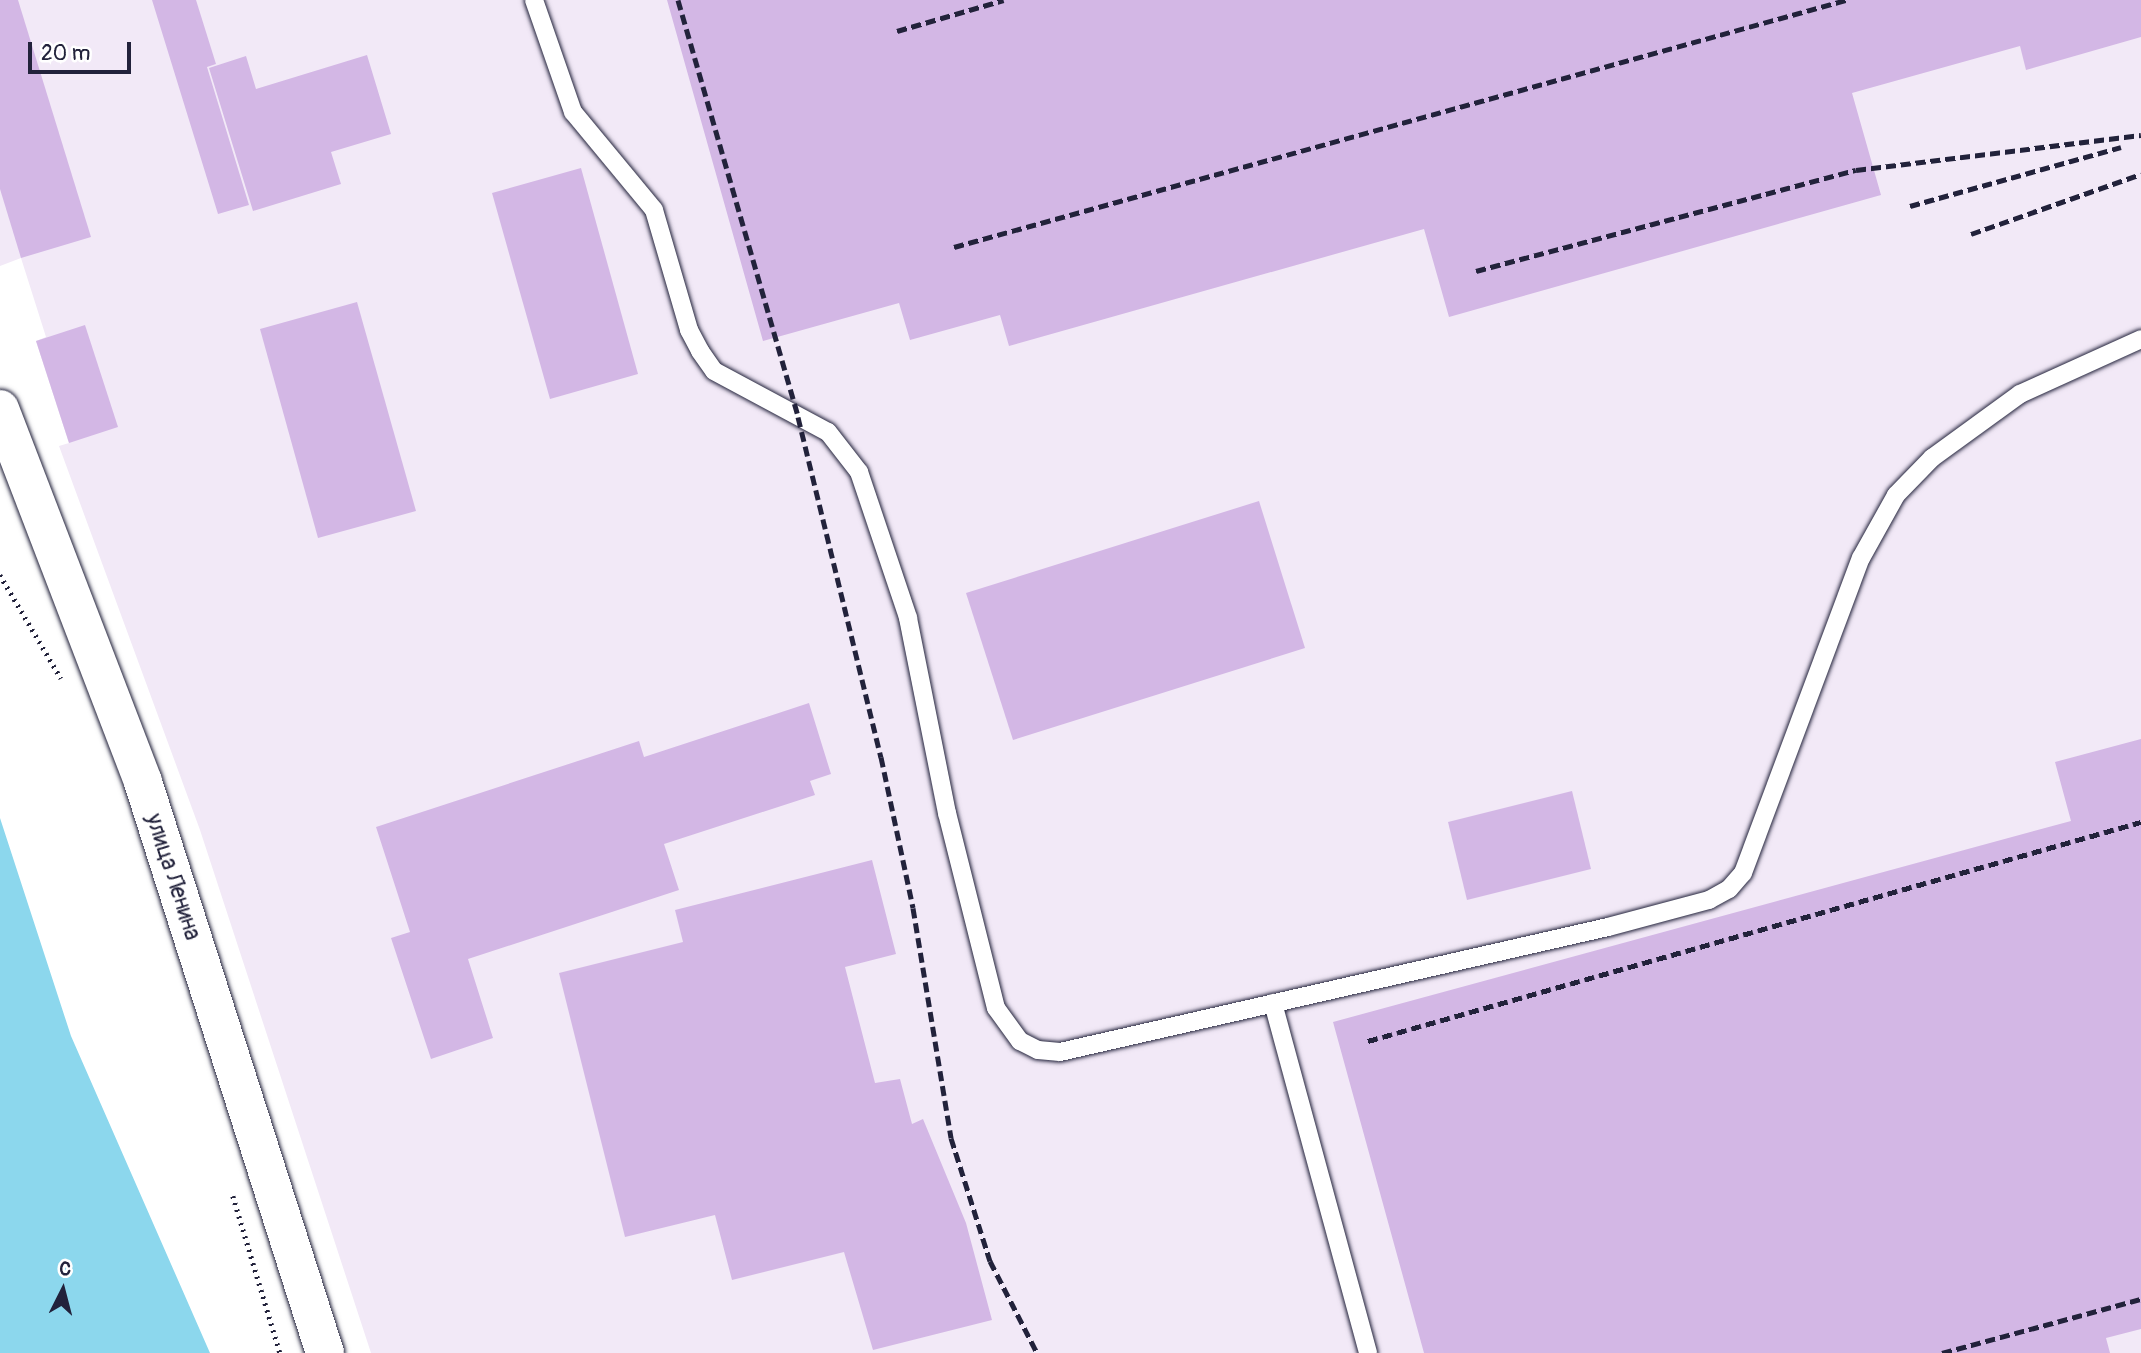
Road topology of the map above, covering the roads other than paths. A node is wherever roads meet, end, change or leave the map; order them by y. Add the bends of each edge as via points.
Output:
1 (534, 0) edge
2 (2141, 339) edge
3 (0, 409) edge
4 (1273, 1003) junction
5 (325, 1353) edge
6 (1368, 1353) edge

1 - 4 lane via 573,112 654,210 689,330 700,351 714,371 828,432 859,472 908,618 947,813 1003,1023 1020,1041 1060,1052
2 - 4 lane via 2020,394 1932,458 1896,495 1861,558 1743,873 1729,889 1709,900 1608,927
3 - 5 main road, улица Ленина via 143,782
4 - 6 lane

